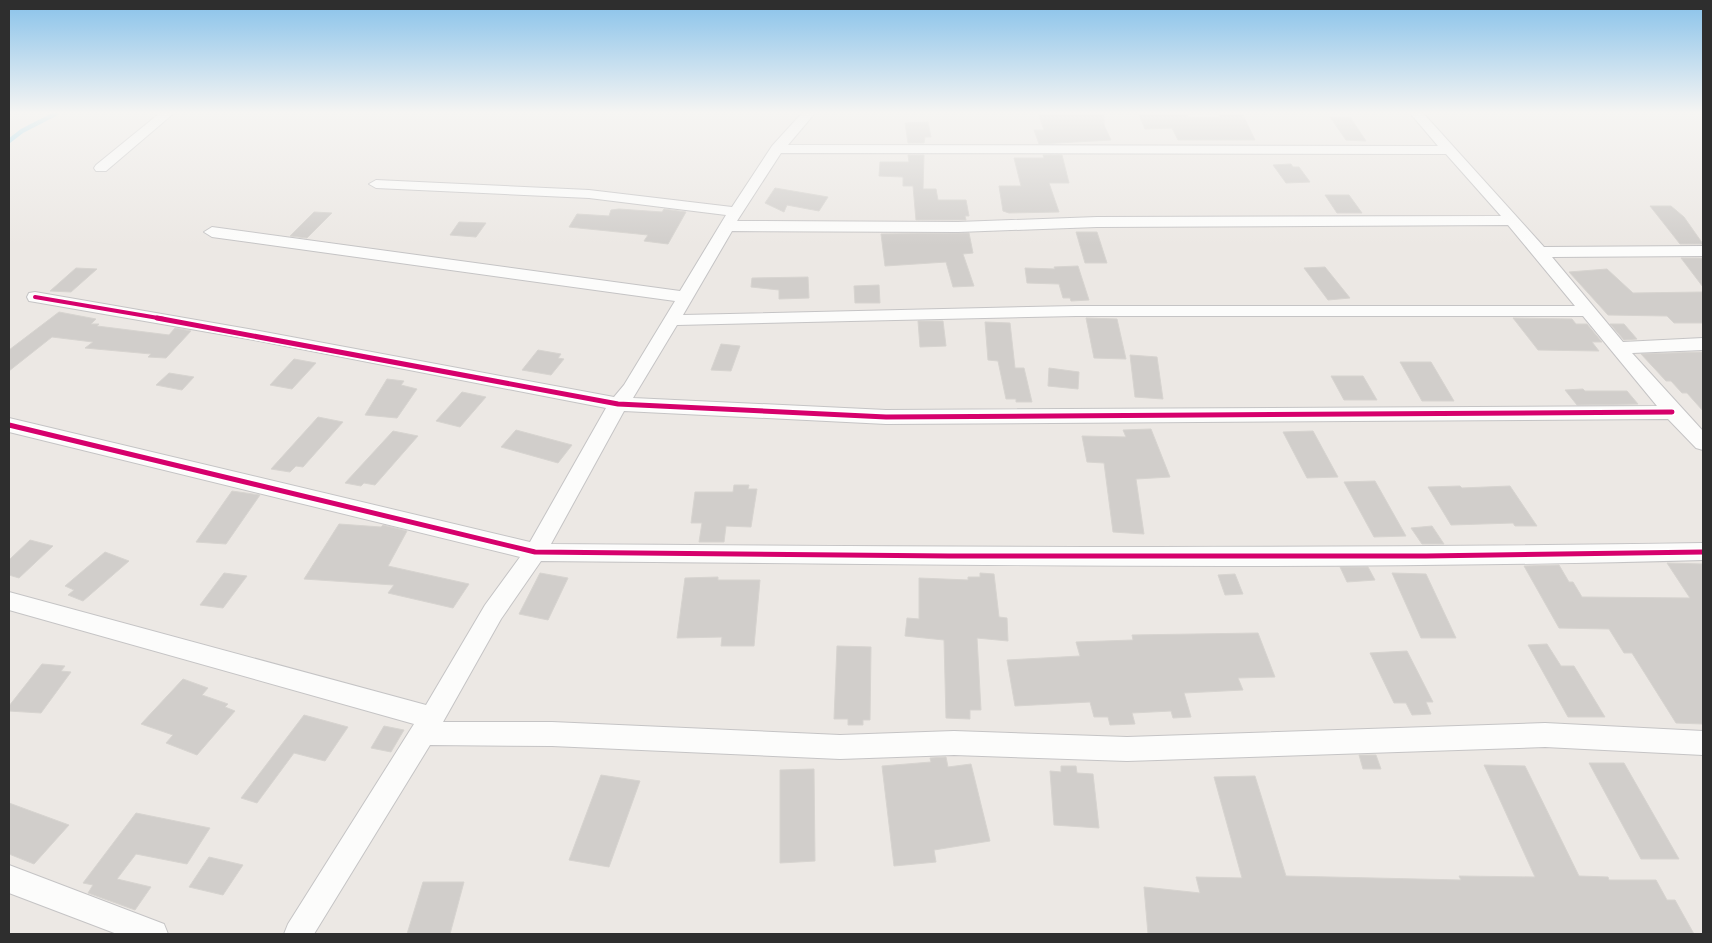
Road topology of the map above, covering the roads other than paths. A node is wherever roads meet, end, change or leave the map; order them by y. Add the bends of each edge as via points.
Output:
1 (114, 157) edge
2 (772, 157) edge
3 (1456, 157) edge
4 (101, 168) dead end
5 (376, 184) dead end
6 (731, 219) junction
7 (1511, 220) junction
8 (212, 232) dead end
9 (1703, 251) edge
10 (1540, 252) junction
11 (35, 297) dead end
12 (684, 297) junction
13 (1588, 311) junction
14 (671, 320) junction
15 (1703, 344) edge
16 (1619, 348) junction
17 (618, 404) junction
18 (1672, 412) junction
19 (9, 425) edge
20 (1703, 443) edge
21 (535, 552) junction
22 (1703, 552) edge
23 (9, 601) edge
24 (428, 725) junction
25 (1703, 743) edge
26 (9, 880) edge
27 (154, 934) edge
28 (298, 934) edge

1 - 4 street
2 - 6 street
3 - 7 street
5 - 6 street via 589,194
6 - 7 street via 958,227 1097,222
6 - 12 street
7 - 10 street
8 - 12 street
9 - 10 street
10 - 13 street
11 - 17 street via 254,334
12 - 14 street
13 - 14 street via 1086,311
13 - 16 street
14 - 17 street
15 - 16 street
16 - 18 street
17 - 18 street via 886,417
17 - 21 street
18 - 20 street
19 - 21 street
21 - 22 street via 1426,556
21 - 24 street via 494,612
23 - 24 street
24 - 25 street via 840,747 954,743 1127,749 1545,735
24 - 28 street
26 - 27 street

